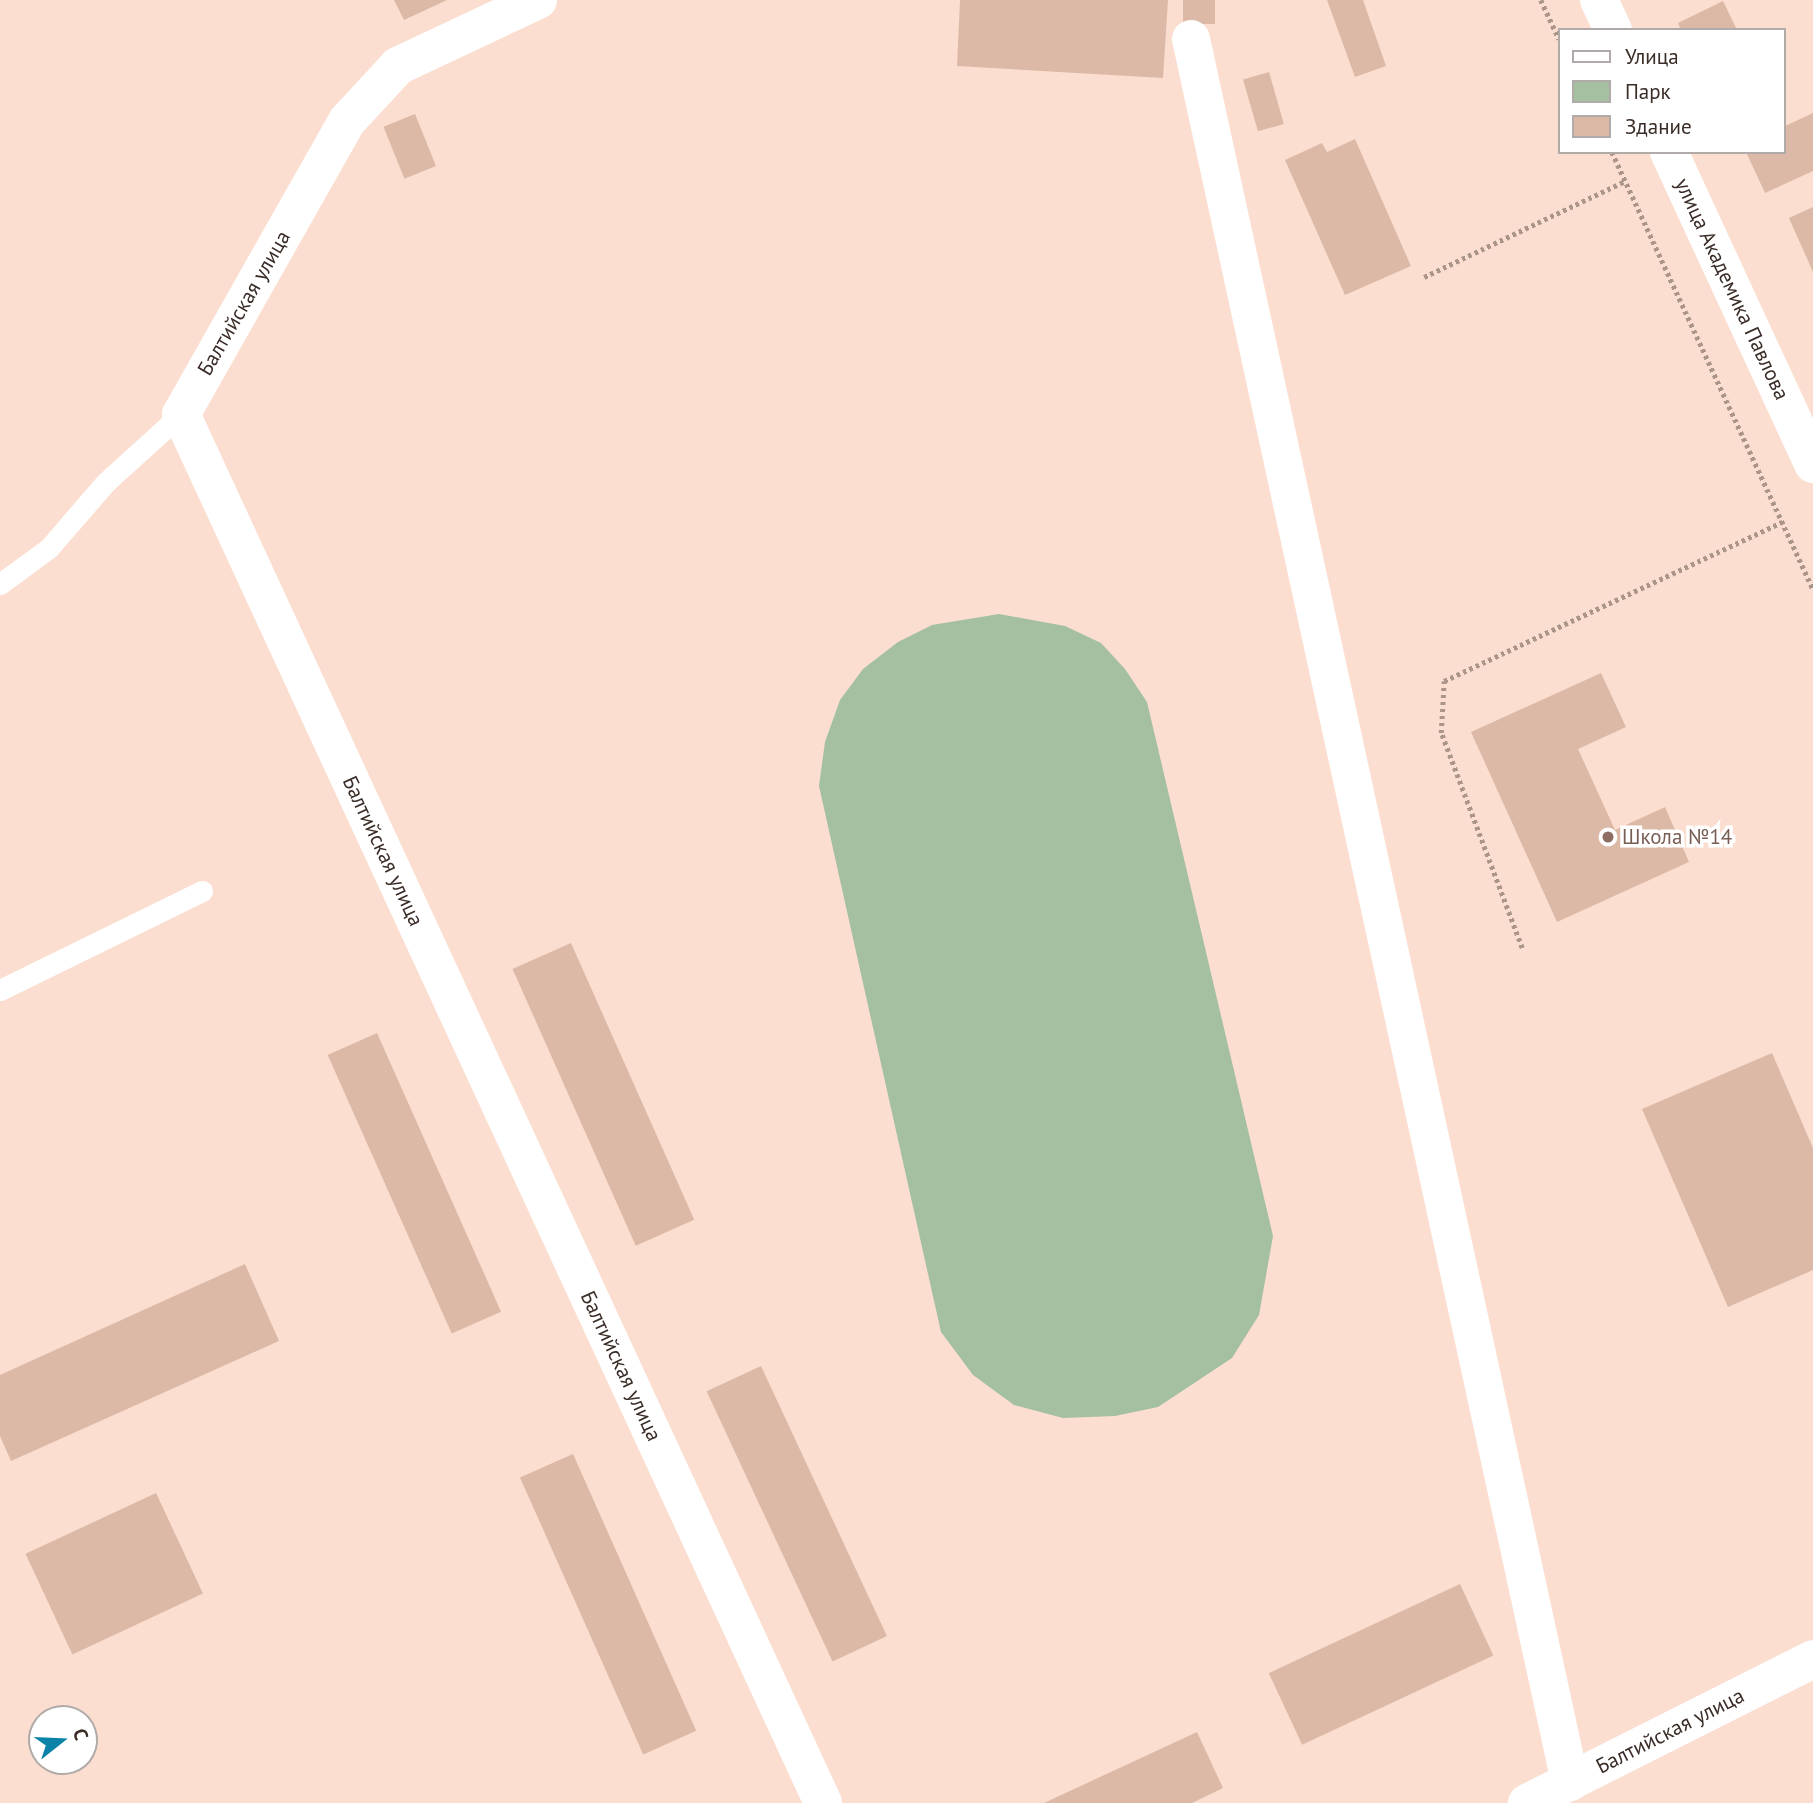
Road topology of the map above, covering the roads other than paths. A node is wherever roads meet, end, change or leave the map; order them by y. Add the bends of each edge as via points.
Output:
1 (538, 0) edge
2 (1599, 0) edge
3 (1612, 28) edge
4 (1191, 39) dead end
5 (1670, 154) edge
6 (181, 414) junction
7 (1813, 464) edge
8 (0, 584) edge
9 (202, 891) dead end
10 (0, 990) edge
11 (1813, 1659) edge
12 (1570, 1782) junction
13 (823, 1803) edge
14 (1527, 1803) edge

1 - 6 street, Балтийская улица via 398,66 347,121
2 - 3 street
4 - 12 street
5 - 7 street, улица Академика Павлова
6 - 8 lane via 106,482 49,548
6 - 13 street, Балтийская улица
9 - 10 lane
11 - 12 street, Балтийская улица
12 - 14 street, Балтийская улица

